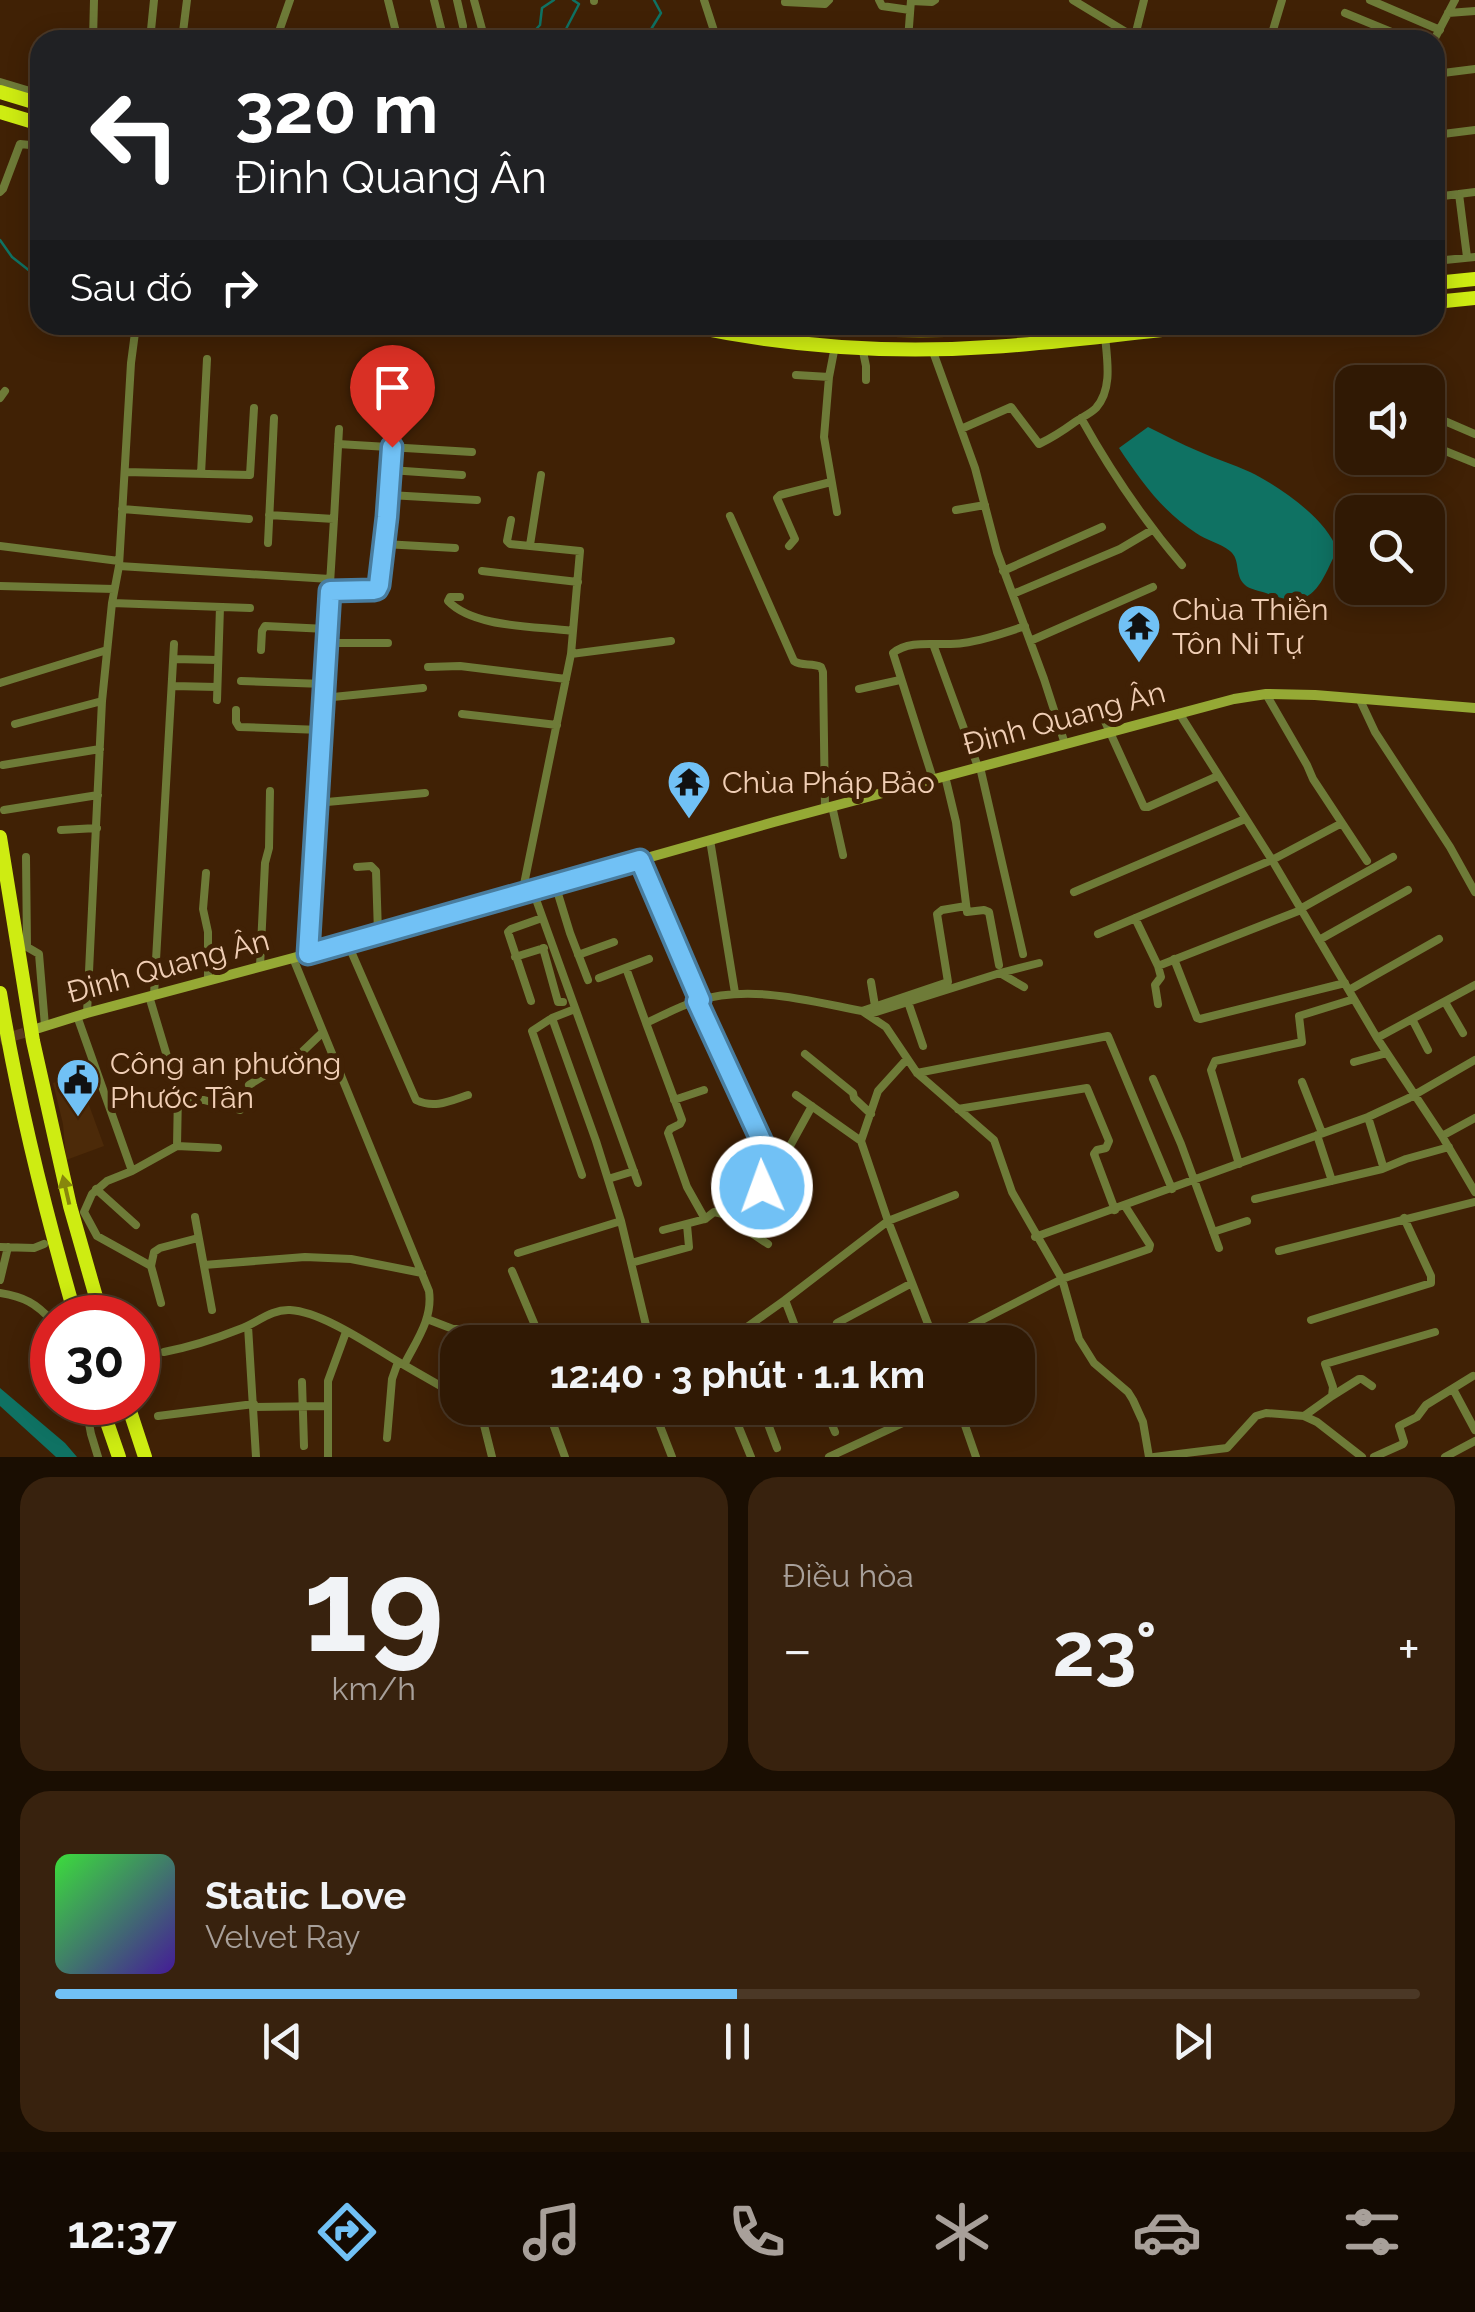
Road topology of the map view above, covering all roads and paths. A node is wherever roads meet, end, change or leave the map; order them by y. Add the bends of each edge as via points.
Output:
1 (94, 0) edge
2 (154, 0) edge
3 (187, 0) edge
4 (290, 0) edge
5 (388, 0) edge
6 (434, 0) edge
7 (458, 0) edge
8 (474, 0) edge
9 (704, 0) edge
10 (829, 0) edge
11 (880, 0) edge
12 (935, 0) edge
13 (1073, 0) edge
14 (1144, 0) edge
15 (1282, 0) edge
16 (1370, 0) edge
17 (1455, 0) edge
18 (785, 2) edge
19 (910, 3) edge
20 (1475, 11) edge
21 (1345, 13) dead end
22 (1448, 13) junction
23 (463, 26) dead end
24 (93, 30) edge
25 (151, 30) edge
26 (183, 30) edge
27 (280, 30) edge
28 (396, 30) edge
29 (442, 30) edge
30 (482, 30) edge
31 (714, 30) edge
32 (909, 30) edge
33 (1121, 30) edge
34 (1138, 30) edge
35 (1273, 30) edge
36 (1386, 30) edge
37 (1440, 30) joint
38 (1475, 70) edge
39 (1445, 73) edge
40 (0, 82) edge
41 (30, 91) edge
42 (0, 92) edge
43 (30, 101) edge
44 (0, 112) edge
45 (30, 121) edge
46 (1475, 130) edge
47 (1445, 134) edge
48 (30, 145) edge
49 (0, 192) edge
50 (1475, 192) edge
51 (1459, 194) junction
52 (1445, 196) edge
53 (1471, 257) edge
54 (1445, 260) edge
55 (1475, 279) edge
56 (1445, 282) edge
57 (1475, 298) edge
58 (1445, 301) edge
59 (135, 335) edge
60 (732, 335) edge
61 (1114, 335) edge
62 (1105, 336) junction
63 (835, 346) junction
64 (862, 347) junction
65 (932, 349) junction
66 (208, 359) dead end
67 (796, 375) dead end
68 (829, 376) junction
69 (866, 380) dead end
70 (254, 408) dead end
71 (274, 418) dead end
72 (1081, 418) junction
73 (1445, 420) edge
74 (339, 429) dead end
75 (961, 430) junction
76 (1475, 434) edge
77 (338, 444) junction
78 (392, 447) junction
79 (1445, 451) edge
80 (472, 452) dead end
81 (1475, 463) edge
82 (390, 470) junction
83 (125, 472) junction
84 (428, 472) junction
85 (201, 474) junction
86 (462, 475) dead end
87 (541, 475) dead end
88 (832, 482) junction
89 (389, 495) junction
90 (428, 498) junction
91 (476, 500) dead end
92 (985, 504) junction
93 (122, 509) junction
94 (956, 510) dead end
95 (837, 512) dead end
96 (269, 515) junction
97 (730, 516) dead end
98 (249, 518) dead end
99 (334, 519) junction
100 (511, 520) dead end
101 (1102, 527) dead end
102 (1152, 530) junction
103 (268, 543) dead end
104 (384, 544) junction
105 (530, 545) junction
106 (0, 546) edge
107 (789, 546) dead end
108 (455, 548) dead end
109 (119, 564) junction
110 (1182, 565) dead end
111 (482, 570) dead end
112 (1004, 571) junction
113 (330, 579) junction
114 (578, 582) junction
115 (0, 586) edge
116 (1153, 586) dead end
117 (114, 589) junction
118 (330, 591) junction
119 (1012, 594) junction
120 (460, 597) dead end
121 (112, 603) junction
122 (220, 607) junction
123 (250, 608) dead end
124 (1025, 626) junction
125 (327, 630) junction
126 (572, 630) junction
127 (1030, 641) junction
128 (671, 642) dead end
129 (326, 643) junction
130 (388, 643) dead end
131 (174, 644) dead end
132 (933, 644) junction
133 (108, 650) junction
134 (261, 650) dead end
135 (570, 654) junction
136 (174, 660) junction
137 (218, 660) junction
138 (428, 667) dead end
139 (566, 679) junction
140 (900, 680) junction
141 (241, 681) dead end
142 (0, 683) edge
143 (324, 684) junction
144 (172, 686) junction
145 (217, 688) junction
146 (423, 688) dead end
147 (860, 689) dead end
148 (1266, 694) junction
149 (323, 698) junction
150 (217, 700) dead end
151 (1360, 700) junction
152 (102, 702) junction
153 (1475, 708) edge
154 (236, 710) dead end
155 (1091, 713) dead end
156 (1179, 713) junction
157 (462, 714) dead end
158 (15, 724) dead end
159 (558, 725) junction
160 (321, 730) junction
161 (1110, 732) junction
162 (1065, 744) junction
163 (100, 749) junction
164 (3, 765) dead end
165 (979, 767) junction
166 (1218, 776) junction
167 (939, 778) junction
168 (270, 791) dead end
169 (426, 793) dead end
170 (98, 795) junction
171 (316, 803) junction
172 (828, 807) junction
173 (4, 810) dead end
174 (1245, 819) junction
175 (1342, 824) junction
176 (98, 828) junction
177 (60, 830) dead end
178 (0, 837) edge
179 (710, 840) junction
180 (843, 855) dead end
181 (26, 857) dead end
182 (1394, 857) dead end
183 (640, 860) junction
184 (1272, 860) junction
185 (1367, 861) dead end
186 (358, 867) dead end
187 (206, 873) dead end
188 (1470, 875) edge
189 (555, 884) junction
190 (1408, 890) dead end
191 (1074, 892) dead end
192 (1475, 892) edge
193 (528, 893) junction
194 (966, 906) junction
195 (1300, 909) junction
196 (542, 918) junction
197 (1134, 918) junction
198 (378, 933) junction
199 (1098, 934) dead end
200 (1439, 939) dead end
201 (1318, 940) junction
202 (347, 942) junction
203 (614, 942) dead end
204 (552, 944) junction
205 (543, 948) junction
206 (308, 954) junction
207 (1024, 954) dead end
208 (578, 955) junction
209 (515, 957) junction
210 (294, 958) junction
211 (1174, 959) junction
212 (649, 960) dead end
213 (1039, 963) dead end
214 (260, 966) junction
215 (1158, 966) junction
216 (626, 968) junction
217 (1000, 969) junction
218 (599, 978) dead end
219 (588, 980) dead end
220 (208, 981) junction
221 (871, 982) dead end
222 (1475, 985) edge
223 (1024, 987) dead end
224 (1349, 990) junction
225 (0, 993) edge
226 (735, 993) junction
227 (152, 995) junction
228 (698, 1000) junction
229 (531, 1001) dead end
230 (563, 1002) dead end
231 (908, 1002) junction
232 (1444, 1002) junction
233 (1158, 1004) dead end
234 (575, 1009) junction
235 (869, 1010) junction
236 (82, 1015) junction
237 (552, 1018) junction
238 (1412, 1019) junction
239 (646, 1023) junction
240 (42, 1027) joint
241 (324, 1032) junction
242 (1463, 1033) dead end
243 (1377, 1038) junction
244 (922, 1046) dead end
245 (1428, 1050) dead end
246 (1387, 1053) junction
247 (805, 1054) dead end
248 (906, 1059) junction
249 (1475, 1060) edge
250 (1354, 1062) dead end
251 (917, 1073) junction
252 (1153, 1079) dead end
253 (1302, 1082) dead end
254 (249, 1085) dead end
255 (704, 1090) dead end
256 (796, 1095) dead end
257 (1415, 1095) junction
258 (468, 1096) dead end
259 (179, 1100) junction
260 (674, 1100) junction
261 (812, 1106) junction
262 (958, 1109) junction
263 (240, 1110) dead end
264 (870, 1114) junction
265 (1368, 1116) junction
266 (1475, 1118) edge
267 (616, 1122) junction
268 (593, 1131) junction
269 (1319, 1134) junction
270 (1442, 1136) junction
271 (862, 1141) junction
272 (177, 1146) junction
273 (790, 1146) dead end
274 (218, 1148) dead end
275 (1449, 1148) junction
276 (1239, 1164) junction
277 (1383, 1166) junction
278 (132, 1171) junction
279 (634, 1171) junction
280 (582, 1174) dead end
281 (608, 1180) junction
282 (1194, 1180) junction
283 (638, 1182) dead end
284 (1332, 1182) junction
285 (762, 1187) dead end
286 (96, 1189) junction
287 (1172, 1189) junction
288 (1475, 1192) edge
289 (954, 1195) dead end
290 (1254, 1198) dead end
291 (1475, 1202) edge
292 (1120, 1208) junction
293 (195, 1218) dead end
294 (1404, 1218) junction
295 (705, 1219) junction
296 (621, 1221) junction
297 (888, 1221) junction
298 (1248, 1221) dead end
299 (136, 1225) dead end
300 (687, 1225) junction
301 (663, 1230) dead end
302 (1213, 1232) junction
303 (1036, 1236) junction
304 (198, 1238) junction
305 (44, 1244) dead end
306 (768, 1244) dead end
307 (4, 1247) edge
308 (1219, 1248) dead end
309 (1279, 1251) dead end
310 (518, 1253) dead end
311 (631, 1263) junction
312 (204, 1265) junction
313 (151, 1266) junction
314 (512, 1271) dead end
315 (422, 1272) junction
316 (0, 1280) edge
317 (1062, 1280) junction
318 (912, 1282) junction
319 (0, 1293) edge
320 (69, 1295) edge
321 (95, 1295) edge
322 (30, 1300) edge
323 (785, 1300) junction
324 (161, 1303) dead end
325 (212, 1310) dead end
326 (427, 1319) junction
327 (1311, 1320) dead end
328 (837, 1323) dead end
329 (445, 1325) edge
330 (535, 1325) edge
331 (646, 1325) edge
332 (755, 1325) edge
333 (795, 1325) edge
334 (928, 1325) edge
335 (970, 1325) edge
336 (248, 1326) junction
337 (346, 1332) junction
338 (1435, 1332) dead end
339 (164, 1352) dead end
340 (401, 1363) junction
341 (1473, 1376) edge
342 (302, 1382) dead end
343 (440, 1386) edge
344 (1372, 1386) dead end
345 (1453, 1389) junction
346 (1332, 1396) junction
347 (254, 1406) junction
348 (326, 1406) junction
349 (303, 1407) junction
350 (160, 1416) edge
351 (1304, 1416) junction
352 (89, 1425) edge
353 (108, 1425) edge
354 (135, 1425) edge
355 (484, 1425) edge
356 (555, 1425) edge
357 (660, 1425) edge
358 (738, 1425) edge
359 (768, 1425) edge
360 (832, 1425) edge
361 (898, 1425) edge
362 (965, 1425) edge
363 (1475, 1430) edge
364 (834, 1432) dead end
365 (387, 1438) dead end
366 (1475, 1441) edge
367 (304, 1446) dead end
368 (777, 1448) dead end
369 (256, 1456) edge
370 (98, 1457) edge
371 (119, 1457) edge
372 (145, 1457) edge
373 (245, 1457) edge
374 (328, 1457) edge
375 (492, 1457) edge
376 (566, 1457) edge
377 (672, 1457) edge
378 (750, 1457) edge
379 (829, 1457) edge
380 (976, 1457) edge
381 (1152, 1457) edge
382 (1362, 1457) edge
383 (1374, 1457) edge
384 (1446, 1457) edge

1 - 24 street
2 - 25 street
3 - 26 street
4 - 27 street
5 - 28 street
6 - 29 street
7 - 23 street
8 - 30 street
9 - 31 street
10 - 18 street
11 - 19 street via 882,6
12 - 19 street
13 - 33 street
14 - 34 street
15 - 35 street
16 - 37 street
17 - 22 street
19 - 32 street
20 - 22 street
21 - 36 street
22 - 37 street
38 - 39 street
40 - 41 street
42 - 43 highway
44 - 45 highway
46 - 47 street
48 - 49 street via 20,144
50 - 51 street
51 - 52 street
51 - 53 street
53 - 54 street
55 - 56 highway
57 - 58 highway
59 - 83 street
60 - 63 highway
61 - 62 highway
62 - 65 highway
62 - 72 street via 1105,392
63 - 64 highway
63 - 68 street
64 - 65 highway
64 - 69 street
65 - 75 street
66 - 85 street
67 - 68 street
68 - 88 street via 824,437
70 - 85 street via 250,475
71 - 96 street
72 - 75 street via 1040,444 1012,407
72 - 102 street
73 - 76 street
74 - 77 street
75 - 92 street
77 - 78 street
77 - 99 street
78 - 80 street
78 - 82 street
79 - 81 street
82 - 84 street
82 - 89 street
83 - 85 street
83 - 93 street
84 - 86 street
84 - 90 street
87 - 105 street
88 - 95 street
88 - 107 street via 777,498 795,539
89 - 90 street
89 - 104 street
90 - 91 street
92 - 94 street
92 - 112 street
93 - 98 street
93 - 109 street
96 - 99 street
96 - 103 street
97 - 172 street via 794,660 823,672
99 - 113 street
100 - 105 street via 508,542
101 - 112 street
102 - 110 street
102 - 119 street
104 - 108 street
104 - 118 street via 377,589
105 - 114 street via 580,551
106 - 109 street
109 - 113 street
109 - 117 street
111 - 114 street
112 - 119 street
113 - 118 street
114 - 126 street
115 - 117 street
116 - 127 street
117 - 121 street
118 - 125 street
119 - 124 street
120 - 126 street via 448,601 484,620
121 - 122 street
121 - 133 street
122 - 123 street
122 - 137 street
124 - 127 street
124 - 132 street via 960,644
125 - 129 street
125 - 134 street via 265,626
126 - 135 street
127 - 162 street
128 - 135 street
129 - 130 street
129 - 143 street
131 - 136 street
132 - 140 street via 892,653
132 - 165 street
133 - 142 street
133 - 152 street
135 - 139 street
136 - 137 street
136 - 144 street
137 - 145 street
138 - 139 street
139 - 159 street
140 - 147 street
140 - 167 street
141 - 143 street
143 - 149 street
144 - 145 street
144 - 227 street
145 - 150 street
146 - 149 street
148 - 151 street, Đinh Quang Ân
148 - 156 street, Đinh Quang Ân
148 - 175 street
149 - 160 street
151 - 153 street, Đinh Quang Ân
151 - 188 street
152 - 158 street
152 - 163 street
154 - 160 street via 238,727
155 - 161 street via 1104,717
156 - 161 street, Đinh Quang Ân
156 - 166 street
157 - 159 street
159 - 193 street
160 - 171 street
161 - 162 street, Đinh Quang Ân
161 - 166 street via 1144,807
162 - 165 street, Đinh Quang Ân
163 - 164 street
163 - 170 street
165 - 167 street, Đinh Quang Ân
165 - 207 street
166 - 174 street
167 - 172 street, Đinh Quang Ân
167 - 194 street via 956,822
168 - 214 street
169 - 171 street
170 - 173 street
170 - 176 street
171 - 206 street
172 - 179 street, Đinh Quang Ân
172 - 180 street
174 - 184 street
174 - 191 street
175 - 184 street
175 - 185 street
176 - 177 street
176 - 236 street
321 -> 178 highway via 33,1041
179 - 183 street, Đinh Quang Ân
179 - 226 street
181 - 240 street via 27,946 39,954
182 - 195 street
183 - 189 street, Đinh Quang Ân
183 - 228 street
184 - 195 street
184 - 197 street
186 - 198 street via 376,871
187 - 220 street
188 - 192 street
189 - 193 street, Đinh Quang Ân
189 - 208 street
190 - 201 street
193 - 196 street
193 - 198 street, Đinh Quang Ân
194 - 217 street via 968,913 989,912
194 - 235 street via 937,914 948,982
195 - 201 street
195 - 211 street
196 - 204 street
196 - 209 street via 510,929
197 - 199 street
197 - 215 street
198 - 202 street, Đinh Quang Ân
200 - 224 street
201 - 224 street
202 - 206 street, Đinh Quang Ân
202 - 258 street via 416,1100 437,1105
203 - 208 street
204 - 205 street
204 - 234 street
205 - 209 street
205 - 230 street
206 - 210 street, Đinh Quang Ân
208 - 219 street
209 - 229 street
210 - 214 street, Đinh Quang Ân
210 - 241 street
211 - 215 street
211 - 224 street via 1197,1018
212 - 216 street
213 - 217 street
214 - 220 street, Đinh Quang Ân
215 - 233 street
216 - 218 street
216 - 239 street
217 - 223 street
217 - 231 street
220 - 227 street, Đinh Quang Ân
221 - 235 street
222 - 232 street
224 - 243 street
224 - 276 street via 1299,1016 1302,1042 1212,1064
225 - 320 highway via 45,1212
226 - 228 street
226 - 235 street
227 - 236 street, Đinh Quang Ân
227 - 259 street
228 - 239 street
228 - 285 street via 762,1142
231 - 235 street
231 - 244 street
232 - 238 street
232 - 242 street
234 - 237 street
234 - 267 street
235 - 248 street
236 - 240 street, Đinh Quang Ân
236 - 278 street
237 - 268 street
237 - 280 street via 532,1034
238 - 243 street
238 - 245 street
239 - 260 street
241 - 254 street
241 - 315 street
243 - 246 street
246 - 250 street
246 - 257 street
247 - 264 street
248 - 251 street
248 - 264 street via 878,1090
249 - 257 street
251 - 262 street
251 - 287 street via 1108,1036
252 - 282 street
253 - 269 street
255 - 260 street
256 - 261 street
257 - 265 street
257 - 270 street
259 - 263 street
259 - 272 street
260 - 295 street via 682,1122 668,1133
261 - 271 street
261 - 273 street
262 - 292 street via 1086,1088 1109,1141 1094,1154
262 - 303 street via 994,1140
264 - 271 street
265 - 269 street
265 - 277 street
266 - 270 street
267 - 268 street
267 - 279 street
268 - 281 street
269 - 276 street
269 - 284 street
270 - 275 street
271 - 297 street
272 - 274 street
272 - 278 street
275 - 277 street
275 - 288 street
276 - 282 street
277 - 284 street
278 - 286 street
279 - 281 street
279 - 283 street
281 - 296 street
282 - 287 street
282 - 302 street
284 - 290 street
286 - 299 street
286 - 313 street via 84,1212 97,1236
287 - 292 street
289 - 297 street
291 - 294 street
292 - 303 street
292 - 317 street via 1150,1247
293 - 304 street
294 - 309 street
294 - 327 street via 1432,1283
295 - 300 street
295 - 306 street via 723,1214
296 - 310 street
296 - 311 street
297 - 318 street
297 - 323 street
298 - 302 street
300 - 301 street
300 - 311 street via 689,1247
302 - 308 street
303 - 317 street
304 - 312 street
304 - 313 street via 160,1248
305 - 307 street
307 - 316 street
311 - 331 street
312 - 315 street via 321,1258
312 - 325 street
313 - 324 street
314 - 330 street
315 - 326 street
317 - 335 street
317 - 381 street via 1078,1339 1128,1392
318 - 328 street
318 - 334 street
319 - 322 street
323 - 332 street
323 - 333 street
326 - 329 street
326 - 340 street
336 - 337 street via 288,1310
336 - 339 street
336 - 347 street
337 - 340 street
337 - 348 street
338 - 346 street via 1325,1364
340 - 343 street
340 - 365 street via 392,1379
341 - 345 street
342 - 349 street
344 - 346 street via 1362,1379
345 - 363 street
345 - 383 street via 1399,1426 1403,1444
346 - 351 street
347 - 349 street
347 - 350 street
347 - 369 street
348 - 349 street
348 - 374 street
349 - 367 street
351 - 381 street via 1260,1414 1227,1448
351 - 382 street
352 - 370 street
353 - 371 highway
354 - 372 highway
355 - 375 street
356 - 376 street
357 - 377 street
358 - 378 street
359 - 368 street
360 - 364 street
361 - 379 street
362 - 380 street
366 - 384 street
369 - 373 street

